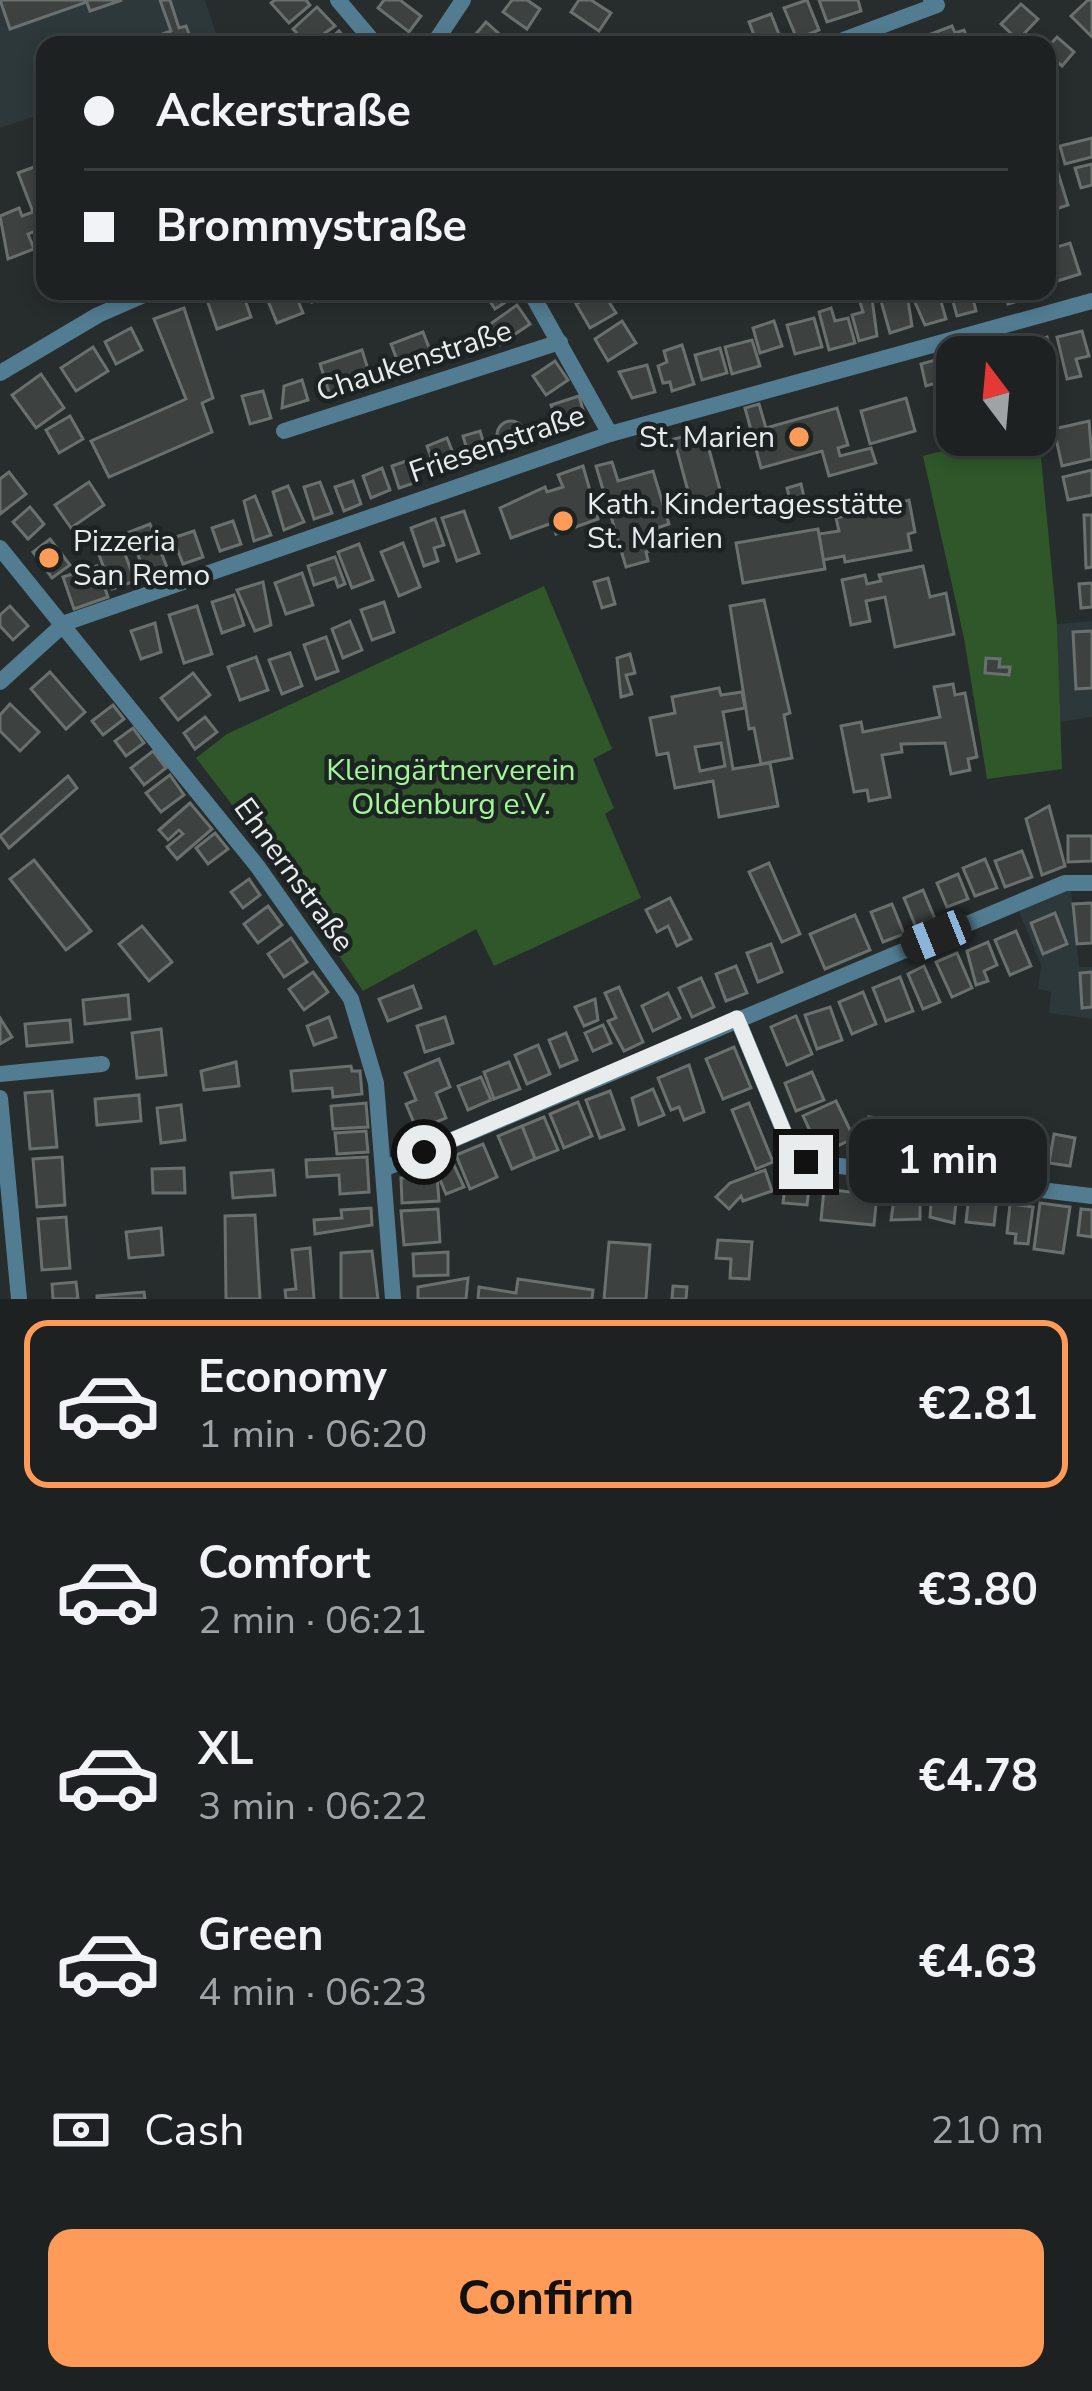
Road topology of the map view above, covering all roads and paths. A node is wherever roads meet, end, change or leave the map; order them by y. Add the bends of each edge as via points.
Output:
1 (338, 0) edge
2 (464, 0) edge
3 (934, 3) edge
4 (368, 36) edge
5 (439, 36) edge
6 (852, 36) edge
7 (132, 300) edge
8 (535, 300) edge
9 (1092, 301) edge
10 (560, 342) junction
11 (0, 374) edge
12 (284, 430) dead end
13 (610, 434) junction
14 (0, 548) edge
15 (65, 623) junction
16 (0, 682) edge
17 (1092, 883) edge
18 (737, 1018) junction
19 (102, 1064) dead end
20 (0, 1074) edge
21 (0, 1098) edge
22 (383, 1169) junction
23 (1092, 1196) edge
24 (19, 1299) edge
25 (393, 1299) edge

1 - 4 street
2 - 5 street
3 - 6 street
7 - 11 street
8 - 10 street, Chaukenstraße
9 - 13 street, Friesenstraße
10 - 12 street, Chaukenstraße
10 - 13 street, Chaukenstraße
13 - 15 street, Friesenstraße
14 - 15 street, Ehnernstraße
15 - 16 street
15 - 22 street, Ehnernstraße via 259,867 351,999 376,1083
17 - 18 street via 1065,884
18 - 22 street
18 - 23 street via 792,1151 806,1162
19 - 20 street
21 - 24 street
22 - 25 street, Ehnernstraße

